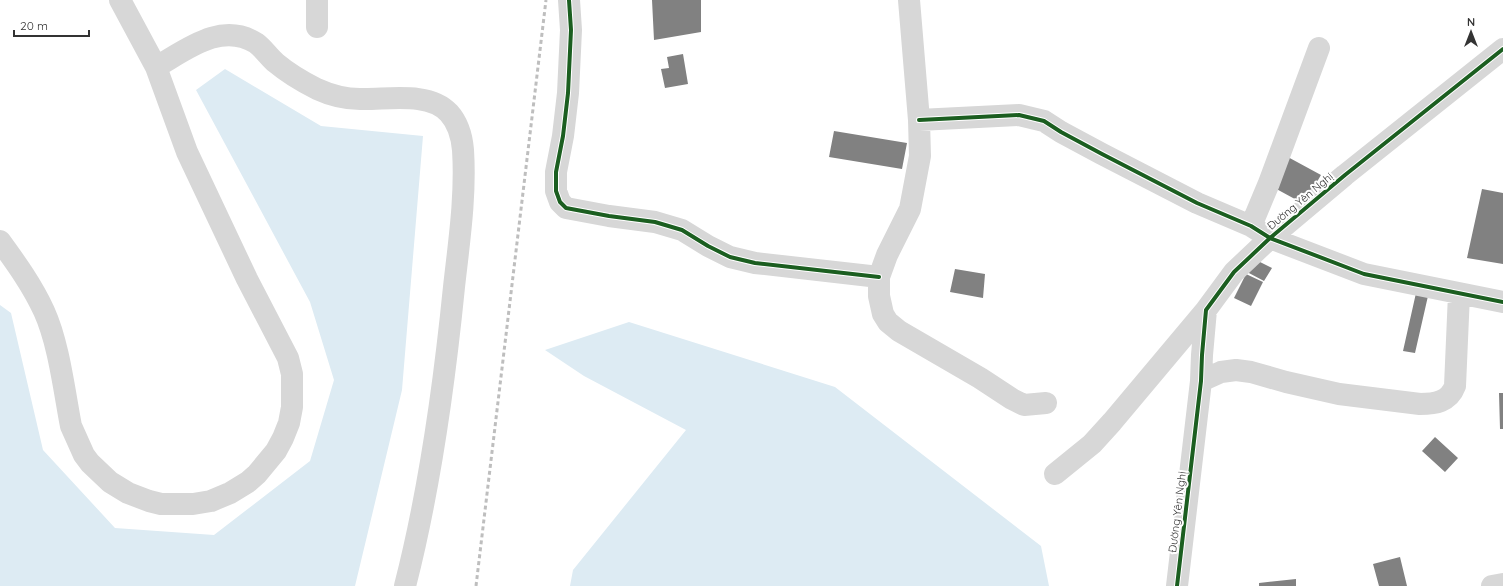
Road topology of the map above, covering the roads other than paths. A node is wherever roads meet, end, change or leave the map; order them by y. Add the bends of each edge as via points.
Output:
1 (120, 0) edge
2 (317, 0) edge
3 (569, 0) edge
4 (909, 0) edge
5 (317, 27) dead end
6 (1319, 48) dead end
7 (1503, 49) edge
8 (156, 67) junction
9 (919, 120) junction
10 (1251, 226) junction
11 (1270, 238) junction
12 (0, 241) edge
13 (879, 277) junction
14 (1459, 294) junction
15 (1503, 302) edge
16 (1206, 310) junction
17 (1201, 381) junction
18 (1046, 403) dead end
19 (1055, 474) dead end
20 (1503, 584) edge
21 (405, 586) edge
22 (1178, 586) edge
23 (1492, 586) edge

1 - 8 street
2 - 5 street
3 - 13 street via 571,30 568,93 556,172 556,191 560,202 566,208 655,222 682,230 730,257 755,263
4 - 9 street
6 - 10 street
7 - 11 street, Đường Yên Nghị
8 - 12 street via 187,152 247,279 288,358 292,374 292,407 289,423 276,450 257,474 230,493 211,501 193,504 161,504 128,493 110,482 90,462 76,438 57,351 44,311 23,272
8 - 21 street via 208,38 221,35 242,37 256,44 295,77 318,89 345,98 424,100 440,106 450,114 459,130 463,149 464,190 447,359 422,512
9 - 10 street via 1019,115 1044,121 1102,154
9 - 13 street via 920,156 910,209
10 - 11 street
11 - 14 street via 1364,274
11 - 16 street, Đường Yên Nghị via 1234,272
13 - 18 street via 879,296 883,314 899,331 1024,405
14 - 15 street
14 - 17 street via 1455,386 1445,400 1420,404 1339,394 1236,370 1221,372
16 - 17 street, Đường Yên Nghị
16 - 19 street via 1092,444
17 - 22 street, Đường Yên Nghị
20 - 23 street

